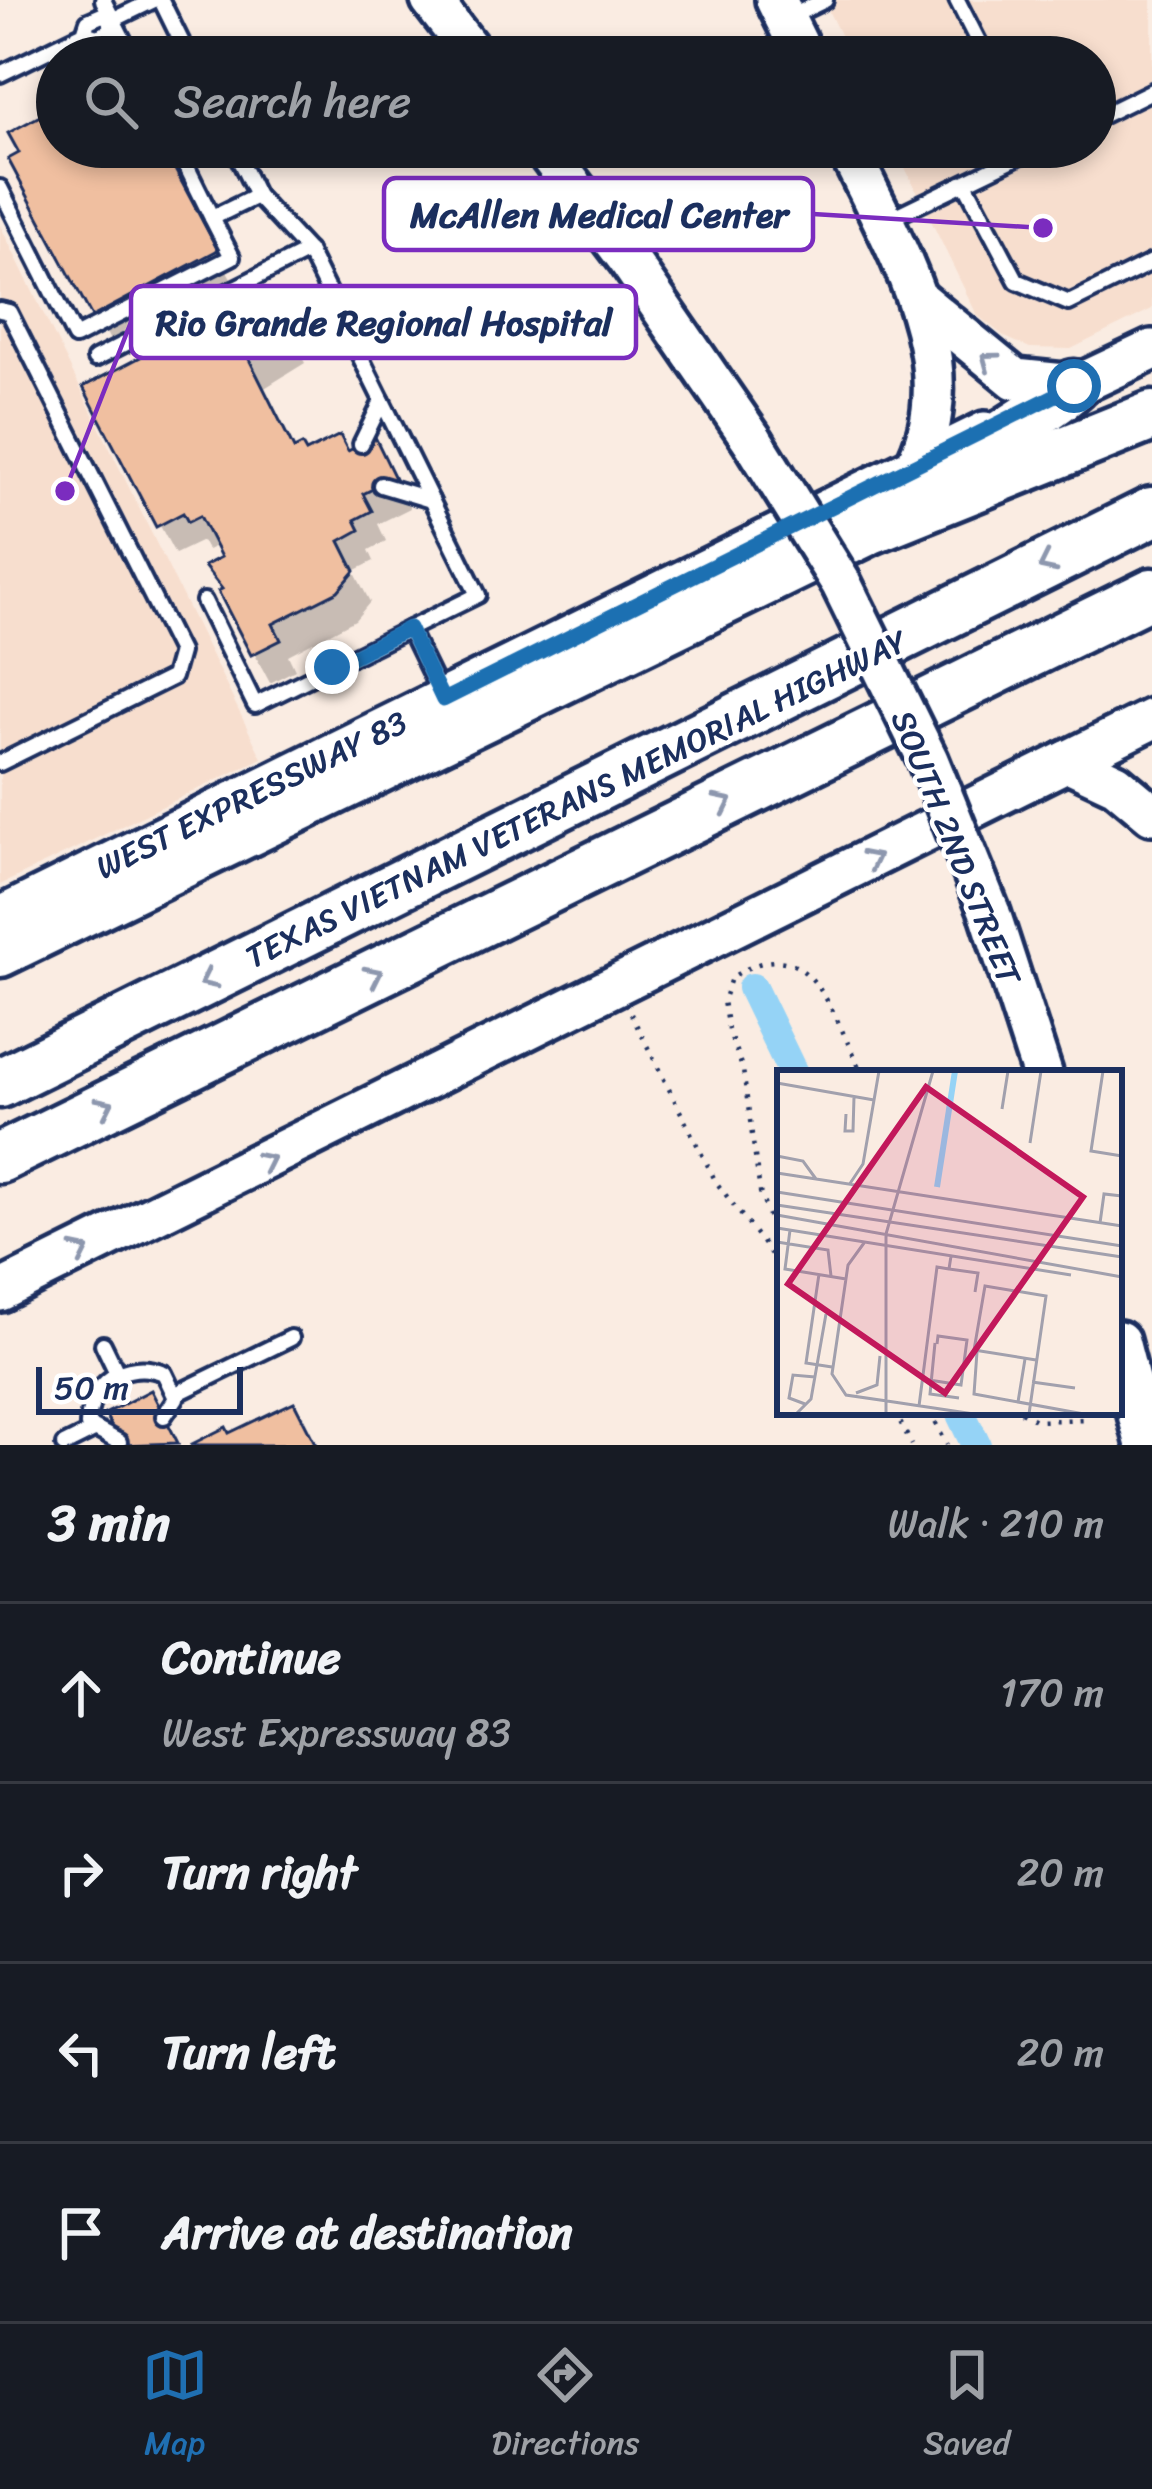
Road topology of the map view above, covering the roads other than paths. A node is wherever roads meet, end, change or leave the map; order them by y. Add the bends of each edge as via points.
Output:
1 (103, 0) edge
2 (157, 0) edge
3 (825, 0) edge
4 (957, 0) edge
5 (440, 5) edge
6 (781, 10) edge
7 (113, 20) junction
8 (78, 36) edge
9 (121, 36) edge
10 (177, 36) edge
11 (461, 36) edge
12 (975, 36) edge
13 (36, 56) edge
14 (0, 74) edge
15 (1152, 91) edge
16 (1116, 109) edge
17 (187, 168) edge
18 (243, 168) edge
19 (559, 168) edge
20 (857, 168) edge
21 (993, 168) edge
22 (965, 182) junction
23 (0, 188) edge
24 (257, 196) junction
25 (212, 218) junction
26 (883, 222) junction
27 (308, 250) junction
28 (1152, 262) edge
29 (920, 301) junction
30 (0, 310) edge
31 (1152, 350) edge
32 (95, 359) dead end
33 (1074, 386) junction
34 (382, 401) junction
35 (1152, 416) edge
36 (362, 444) dead end
37 (381, 485) dead end
38 (924, 486) junction
39 (431, 500) junction
40 (1152, 512) edge
41 (1152, 593) edge
42 (204, 601) dead end
43 (409, 628) junction
44 (443, 700) junction
45 (1152, 719) edge
46 (1067, 761) junction
47 (0, 763) edge
48 (1152, 814) edge
49 (0, 917) edge
50 (0, 952) edge
51 (1041, 1070) edge
52 (0, 1083) edge
53 (0, 1158) edge
54 (0, 1291) edge
55 (291, 1338) dead end
56 (103, 1344) dead end
57 (1122, 1353) edge
58 (118, 1375) junction
59 (176, 1394) junction
60 (164, 1416) dead end
61 (94, 1430) junction
62 (119, 1442) edge
63 (64, 1445) edge
64 (1146, 1445) edge

1 - 7 lane
2 - 7 lane
2 - 10 lane
3 - 6 lane
4 - 12 lane
5 - 11 main road
7 - 8 lane via 88,21
7 - 9 lane
13 - 14 lane
15 - 16 lane
17 - 25 lane
18 - 24 lane
19 - 51 main road, SOUTH 2ND STREET, bridge via 753,441 842,583 928,760
20 - 26 main road
21 - 22 lane
22 - 26 lane
22 - 28 lane via 1017,280 1069,303
23 - 25 lane via 75,337 232,257
24 - 25 lane
24 - 27 lane
26 - 29 main road
27 - 32 lane
27 - 34 lane
33 -> 29 main road via 1015,380
29 - 38 main road via 934,420
30 - 47 lane via 8,312 180,652 173,677
31 - 33 main road
33 - 38 highway
34 - 36 lane
34 - 39 lane
35 - 38 highway
37 - 39 lane
38 - 44 main road, WEST EXPRESSWAY 83
38 - 50 highway via 784,570
39 - 43 lane via 478,596
40 -> 52 highway, TEXAS VIETNAM VETERANS MEMORIAL HIGHWAY
53 -> 41 highway, TEXAS VIETNAM VETERANS MEMORIAL HIGHWAY
42 - 43 lane via 255,705
43 - 44 lane
44 - 49 main road, WEST EXPRESSWAY 83
45 - 46 main road
46 - 48 main road via 1116,784
54 -> 46 main road
55 - 59 lane
56 - 58 lane
57 - 64 main road
58 - 59 lane via 146,1366 164,1372
58 - 61 lane via 98,1386 88,1406
59 - 60 lane
61 - 62 lane
61 - 63 lane

